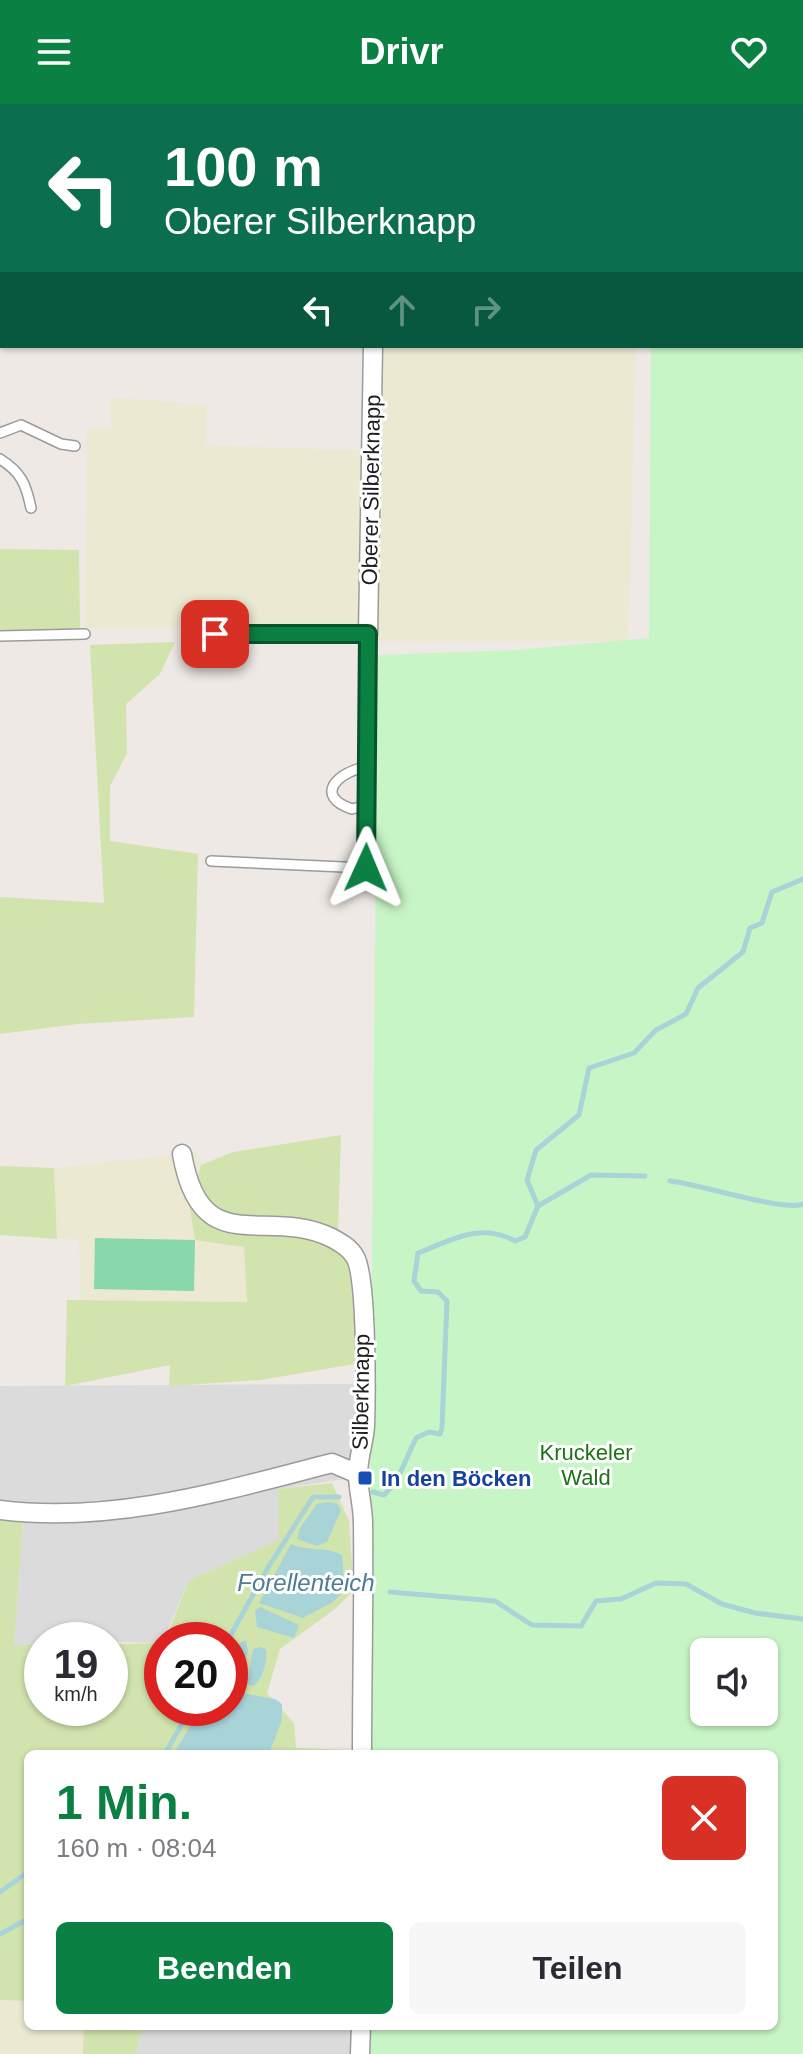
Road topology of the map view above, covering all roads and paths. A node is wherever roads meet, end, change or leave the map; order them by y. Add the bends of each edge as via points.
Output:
1 (373, 348) edge
2 (0, 433) edge
3 (75, 446) dead end
4 (0, 459) edge
5 (31, 508) dead end
6 (85, 634) dead end
7 (199, 634) dead end
8 (368, 634) junction
9 (0, 636) edge
10 (367, 767) junction
11 (367, 805) junction
12 (211, 861) dead end
13 (182, 1154) dead end
14 (358, 1474) junction
15 (0, 1510) edge
16 (362, 1750) edge
17 (361, 2030) edge
18 (360, 2054) edge

1 - 8 street, Oberer Silberknapp
2 - 3 lane via 21,425
4 - 5 lane via 26,484
6 - 9 lane
7 - 8 lane
8 - 10 lane, Oberer Silberknapp
10 - 11 lane, Oberer Silberknapp
10 - 11 lane via 336,778 333,793 343,806
11 - 12 lane, Oberer Silberknapp via 366,868
13 - 14 street, Silberknapp via 187,1185 217,1219 239,1226 298,1227 322,1234 354,1254 361,1268 365,1427
14 - 15 street via 332,1463 164,1504 82,1515
14 - 16 street, Silberknapp via 363,1518
17 - 18 street

